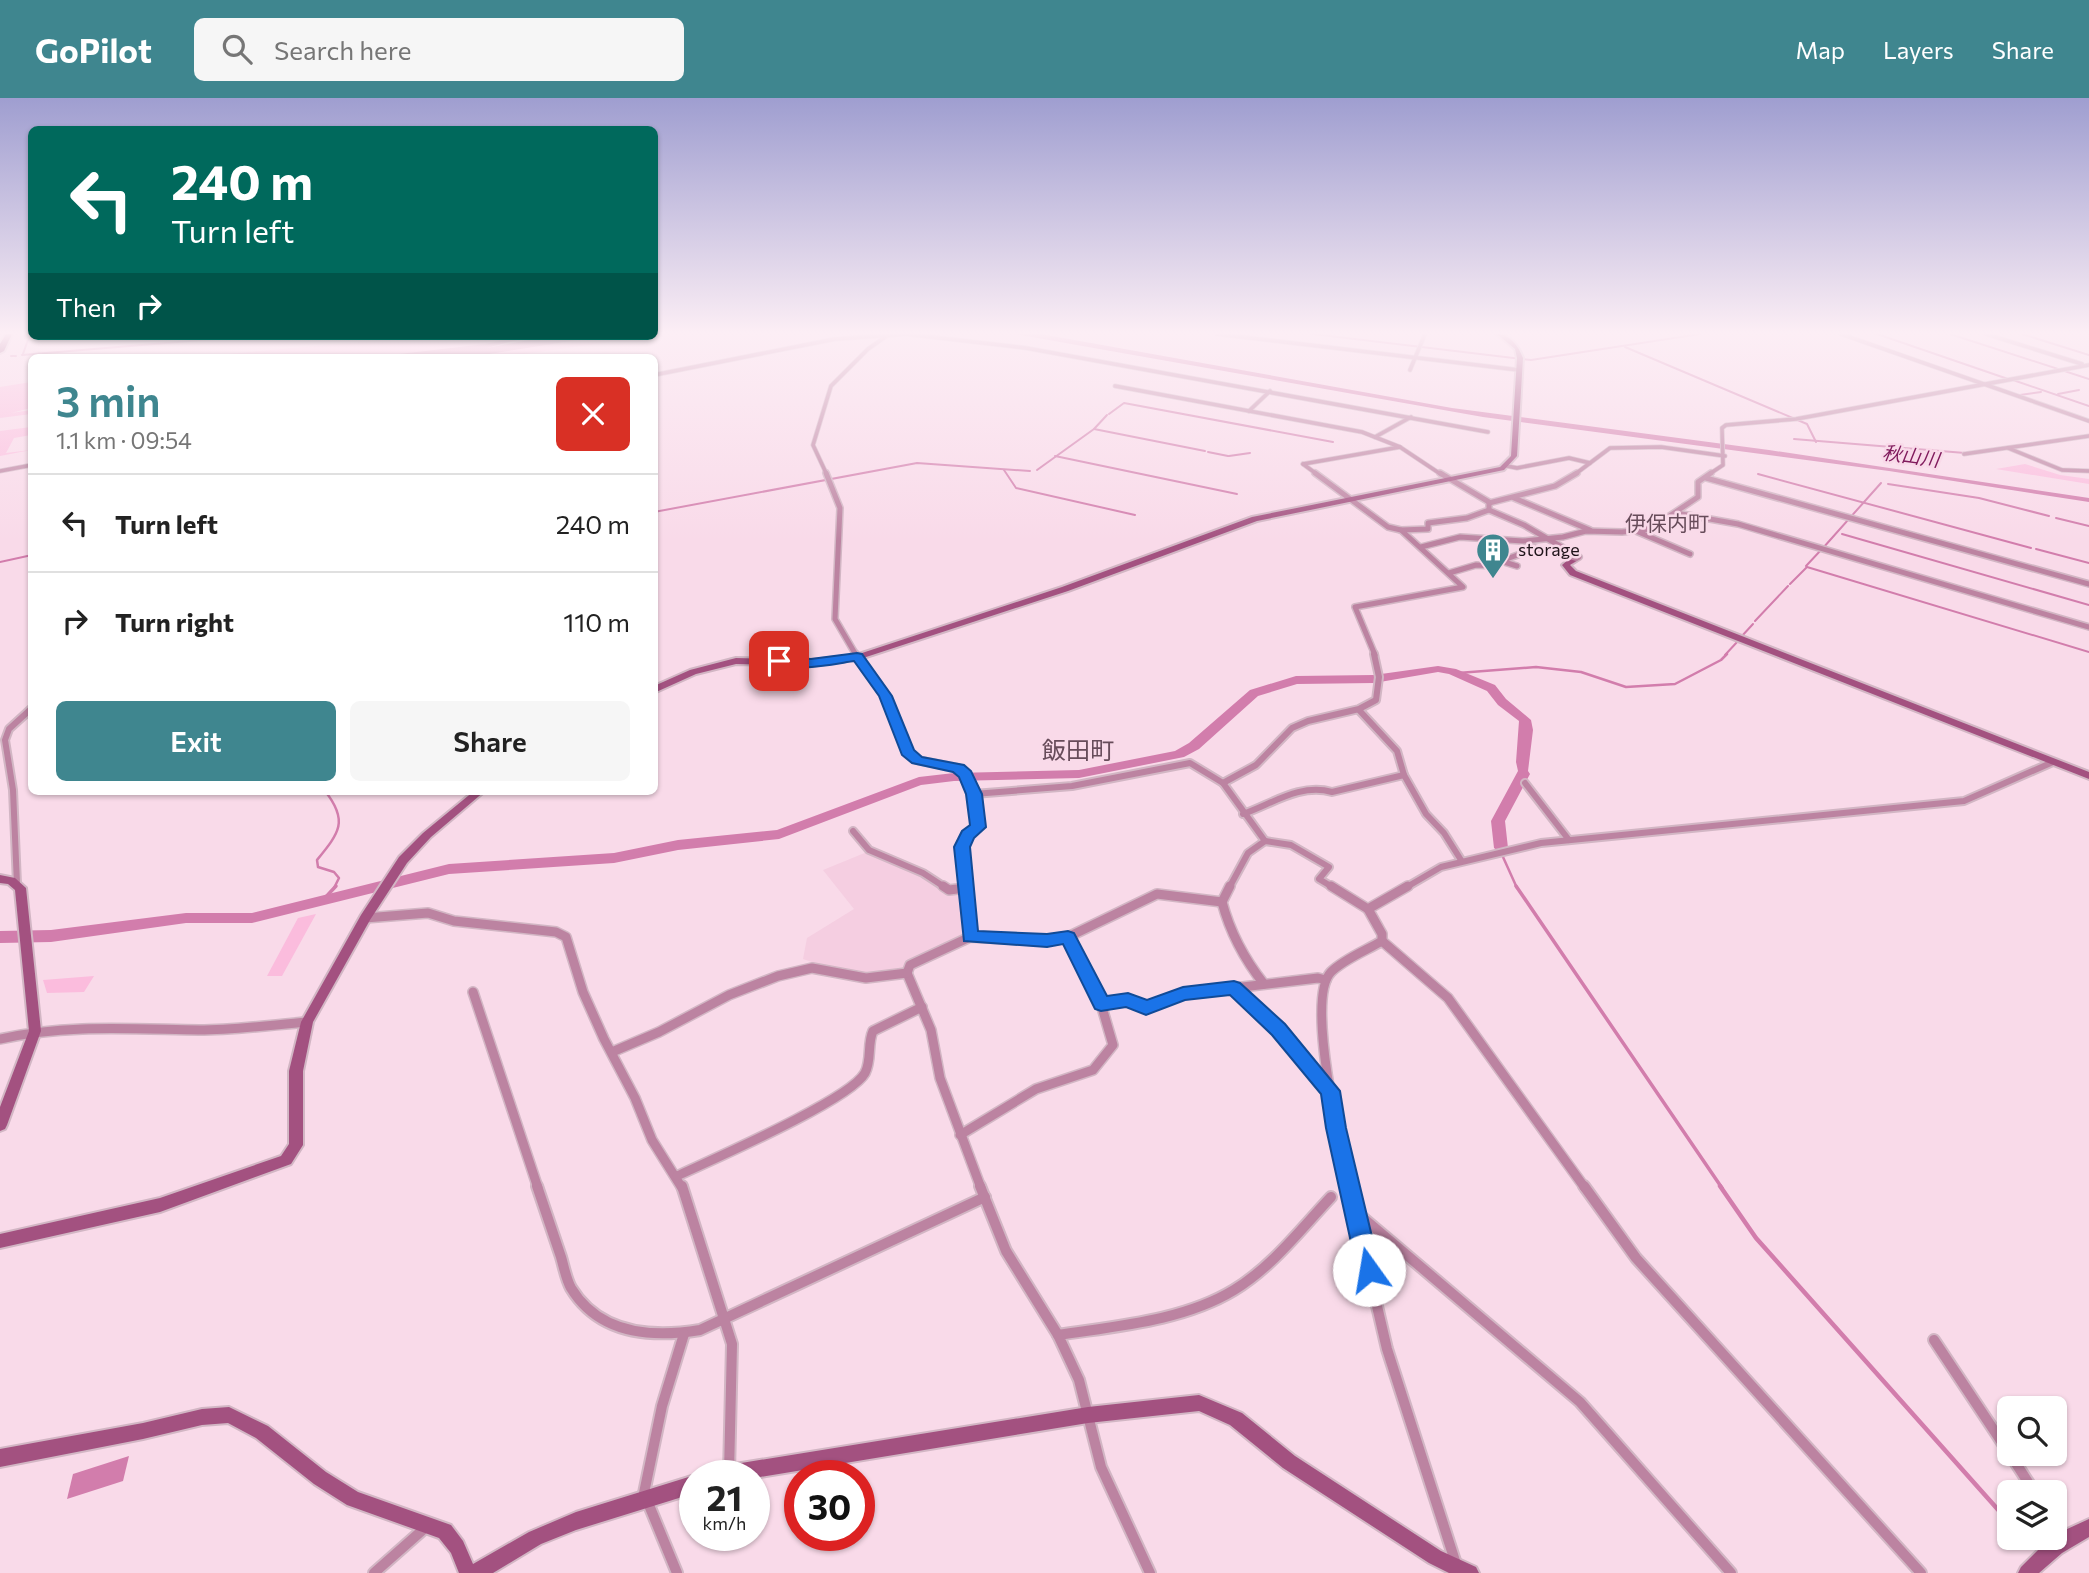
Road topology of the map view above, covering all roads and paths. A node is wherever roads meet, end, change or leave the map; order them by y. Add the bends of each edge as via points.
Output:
1 (826, 403) edge
2 (1205, 403) edge
3 (1258, 403) edge
4 (1335, 403) edge
5 (1518, 403) edge
6 (1882, 403) edge
7 (2037, 403) edge
8 (1249, 411) junction
9 (1412, 417) junction
10 (2089, 421) edge
11 (1488, 432) dead end
12 (1375, 436) junction
13 (2089, 436) edge
14 (1401, 447) junction
15 (2007, 448) junction
16 (1964, 454) dead end
17 (1725, 455) junction
18 (1590, 463) junction
19 (28, 466) edge
20 (1507, 466) junction
21 (0, 471) edge
22 (2089, 471) edge
23 (1706, 478) junction
24 (1450, 480) junction
25 (1514, 498) junction
26 (1349, 499) junction
27 (1489, 507) junction
28 (1676, 513) junction
29 (1401, 530) junction
30 (1591, 530) junction
31 (1636, 531) junction
32 (1547, 539) junction
33 (1523, 541) junction
34 (1421, 547) junction
35 (1534, 549) junction
36 (1545, 551) dead end
37 (1690, 554) dead end
38 (1572, 561) joint
39 (1502, 562) junction
40 (1517, 566) dead end
41 (1449, 573) junction
42 (2089, 584) edge
43 (2089, 627) edge
44 (857, 657) junction
45 (658, 688) edge
46 (1359, 710) junction
47 (28, 712) edge
48 (2053, 762) junction
49 (1404, 775) junction
50 (2089, 776) edge
51 (1223, 783) junction
52 (1525, 783) dead end
53 (974, 794) junction
54 (475, 795) edge
55 (1243, 814) junction
56 (853, 831) dead end
57 (1569, 840) junction
58 (1265, 841) junction
59 (1461, 860) junction
60 (0, 878) edge
61 (17, 884) junction
62 (966, 888) junction
63 (1223, 902) junction
64 (1368, 909) junction
65 (365, 918) junction
66 (970, 937) junction
67 (1068, 937) junction
68 (1382, 940) junction
69 (907, 973) junction
70 (1326, 980) junction
71 (1264, 985) junction
72 (1234, 988) junction
73 (473, 992) dead end
74 (1101, 1004) junction
75 (922, 1007) junction
76 (307, 1022) junction
77 (35, 1031) junction
78 (0, 1040) edge
79 (612, 1052) junction
80 (1330, 1091) junction
81 (0, 1125) edge
82 (960, 1135) junction
83 (677, 1177) junction
84 (985, 1197) junction
85 (1331, 1197) dead end
86 (1356, 1212) junction
87 (0, 1241) edge
88 (723, 1321) junction
89 (684, 1334) junction
90 (1058, 1335) junction
91 (1934, 1340) dead end
92 (1088, 1415) junction
93 (1997, 1436) edge
94 (0, 1458) edge
95 (727, 1460) edge
96 (770, 1467) edge
97 (679, 1489) edge
98 (646, 1498) junction
99 (429, 1524) junction
100 (2089, 1528) edge
101 (2067, 1538) edge
102 (2049, 1550) edge
103 (1463, 1570) edge
104 (374, 1573) edge
105 (468, 1573) edge
106 (476, 1573) edge
107 (677, 1573) edge
108 (1150, 1573) edge
109 (1731, 1573) edge
110 (1921, 1573) edge
111 (2027, 1573) edge

1 - 44 street via 813,445 838,498 834,615
2 - 8 street
3 - 8 street
4 - 9 street
5 - 20 street via 1514,458
6 - 17 street via 1784,421 1730,424 1722,428
7 - 10 street
8 - 12 street
9 - 11 street
9 - 12 street
12 - 14 street
13 - 15 street
14 - 24 street
14 - 26 street via 1303,464
15 - 16 street
15 - 22 street via 2062,470
17 - 18 street via 1661,447 1614,448
17 - 23 street via 1723,465
18 - 20 street via 1569,458
18 - 25 street via 1555,486
19 - 21 street
20 - 24 street
23 - 28 street via 1696,484 1698,497
23 - 42 street
24 - 26 street
24 - 27 street
25 - 27 street
25 - 30 street
26 - 29 street via 1388,527
26 - 44 street via 1255,519 1065,589
27 - 29 street via 1473,519
27 - 32 street
28 - 31 street via 1656,527
28 - 43 street via 1738,524
29 - 34 street
30 - 31 street
30 - 32 street
31 - 37 street
32 - 33 street
32 - 38 street via 1579,557
33 - 34 street via 1460,537
33 - 35 street
34 - 41 street
35 - 36 street
35 - 39 street
38 - 48 street via 1566,565 1573,573
39 - 40 street
39 - 41 street
41 - 46 street via 1463,587 1355,607 1379,678 1376,700
44 - 45 street via 811,663 737,662 693,672
44 - 53 street via 885,696 907,752 917,760 963,771
46 - 49 street via 1397,751
46 - 51 street via 1330,713 1294,726 1256,765
47 - 61 street via 9,729 5,740 13,790
48 - 50 street
48 - 57 street via 1964,801
49 - 55 street via 1332,792 1310,788
49 - 59 street
51 - 53 street via 1190,763 1072,786
51 - 55 street
52 - 57 street
53 - 62 street via 978,827 967,835 962,847
54 - 65 street via 403,860
55 - 58 street
56 - 62 street via 869,850 923,873 949,890
57 - 59 street
58 - 63 street via 1248,853
58 - 64 street via 1293,844 1317,859 1329,867 1319,879
59 - 64 street
60 - 61 street
61 - 77 street
62 - 66 street
63 - 67 street via 1157,894
63 - 71 street via 1249,965
64 - 68 street
65 - 76 street
65 - 79 street via 428,913 566,937 583,992
66 - 67 street via 1047,941
66 - 69 street via 910,965
67 - 74 street
68 - 70 street via 1332,971
68 - 110 street via 1448,998 1636,1258
69 - 75 street
69 - 79 street via 866,978 812,968 778,976
70 - 71 street
70 - 80 street via 1322,1032
71 - 72 street
72 - 74 street via 1183,994 1146,1008 1128,1000
72 - 80 street via 1278,1029
73 - 89 street via 570,1286 587,1309 612,1325 649,1334
74 - 82 street via 1113,1045 1093,1070 1036,1088
75 - 82 street
75 - 83 street via 873,1031 863,1076 843,1091 775,1131
76 - 77 street via 202,1030
76 - 87 street via 296,1071 296,1145 286,1160 160,1205
77 - 78 street
77 - 81 street
79 - 83 street via 652,1140
80 - 86 street
82 - 84 street
83 - 88 street
84 - 88 street
84 - 90 street via 1006,1251
85 - 90 street via 1234,1290 1171,1316
86 - 103 street via 1387,1349
86 - 109 street via 1580,1402
88 - 89 street
88 - 95 street via 733,1361
89 - 98 street via 651,1454
90 - 92 street via 1079,1380
91 - 93 street
92 - 96 street
92 - 103 street via 1199,1403 1216,1408 1289,1462 1435,1557
92 - 108 street via 1101,1467
94 - 99 street via 229,1415 262,1432 353,1499
97 - 98 street
98 - 106 street via 535,1538
98 - 107 street
99 - 104 street
99 - 105 street via 445,1531 457,1546
100 - 101 street
102 - 111 street

